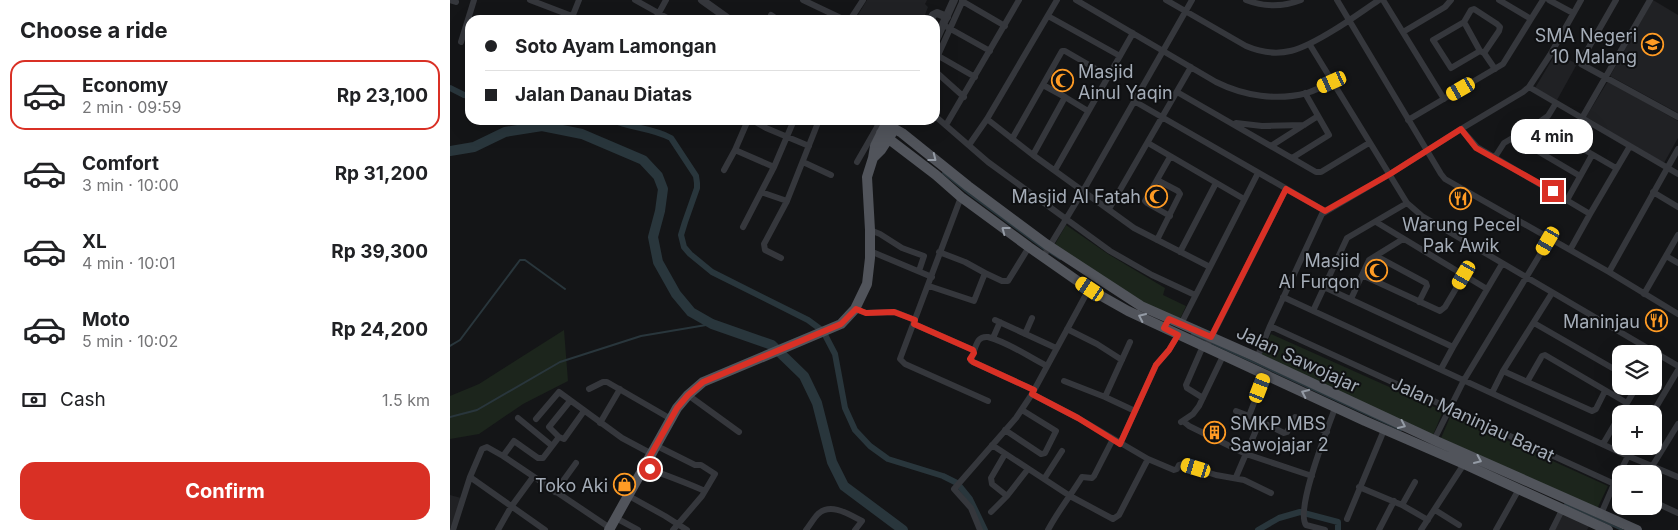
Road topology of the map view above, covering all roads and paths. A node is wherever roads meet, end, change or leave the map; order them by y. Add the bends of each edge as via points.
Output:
1 (474, 0) edge
2 (530, 0) edge
3 (579, 0) edge
4 (635, 0) edge
5 (666, 0) edge
6 (803, 0) edge
7 (863, 0) edge
8 (960, 0) edge
9 (1019, 0) edge
10 (1057, 0) edge
11 (1076, 0) edge
12 (1166, 0) edge
13 (1192, 0) edge
14 (1246, 0) edge
15 (1301, 0) edge
16 (1337, 0) edge
17 (1379, 0) edge
18 (1383, 0) edge
19 (1451, 0) edge
20 (1499, 0) edge
21 (1543, 0) edge
22 (1548, 0) edge
23 (1581, 0) edge
24 (1616, 0) edge
25 (1650, 0) edge
26 (706, 1) edge
27 (1186, 11) junction
28 (1573, 13) junction
29 (472, 15) edge
30 (564, 15) edge
31 (572, 15) edge
32 (654, 15) edge
33 (658, 15) edge
34 (724, 15) edge
35 (834, 15) edge
36 (853, 15) edge
37 (940, 16) edge
38 (1048, 16) junction
39 (1531, 19) junction
40 (1349, 21) junction
41 (1464, 22) junction
42 (946, 23) junction
43 (1005, 26) junction
44 (1403, 32) junction
45 (465, 33) edge
46 (940, 33) edge
47 (1133, 33) junction
48 (461, 42) dead end
49 (940, 43) edge
50 (1310, 45) junction
51 (990, 51) junction
52 (1164, 51) junction
53 (1482, 52) junction
54 (1120, 56) junction
55 (940, 59) edge
56 (1191, 67) junction
57 (1495, 69) junction
58 (940, 75) edge
59 (1108, 76) junction
60 (975, 77) junction
61 (1606, 78) junction
62 (1332, 82) junction
63 (1043, 85) junction
64 (1529, 87) junction
65 (1177, 92) junction
66 (1306, 93) junction
67 (964, 96) junction
68 (1065, 97) junction
69 (1444, 99) junction
70 (1134, 101) junction
71 (1556, 103) junction
72 (1088, 111) junction
73 (1318, 116) junction
74 (1678, 117) edge
75 (1163, 118) junction
76 (1582, 118) junction
77 (987, 119) junction
78 (940, 120) edge
79 (1408, 120) junction
80 (1232, 123) junction
81 (1538, 123) junction
82 (746, 125) edge
83 (762, 125) edge
84 (792, 125) edge
85 (817, 125) edge
86 (946, 125) junction
87 (1304, 125) junction
88 (884, 126) edge
89 (1461, 129) junction
90 (787, 137) junction
91 (1514, 137) junction
92 (1012, 139) junction
93 (1369, 142) junction
94 (1148, 143) junction
95 (970, 145) junction
96 (809, 146) junction
97 (1271, 146) junction
98 (1630, 146) junction
99 (1678, 149) edge
100 (735, 150) junction
101 (1427, 152) junction
102 (1033, 155) junction
103 (1592, 155) junction
104 (1170, 156) junction
105 (1495, 157) junction
106 (1292, 158) junction
107 (803, 162) junction
108 (857, 162) dead end
109 (774, 167) junction
110 (1616, 168) junction
111 (1667, 168) junction
112 (724, 170) dead end
113 (1055, 170) junction
114 (1258, 173) junction
115 (1390, 174) junction
116 (1678, 174) edge
117 (831, 175) dead end
118 (1580, 176) junction
119 (1157, 180) junction
120 (1216, 183) junction
121 (1286, 189) junction
122 (1083, 191) junction
123 (761, 192) junction
124 (1653, 192) junction
125 (961, 196) junction
126 (1244, 199) junction
127 (1567, 200) junction
128 (787, 202) junction
129 (1407, 203) junction
130 (1678, 207) edge
131 (1109, 209) junction
132 (1325, 211) junction
133 (1590, 214) junction
134 (1170, 216) junction
135 (1066, 219) junction
136 (1376, 222) junction
137 (743, 227) dead end
138 (870, 230) junction
139 (1678, 236) edge
140 (1403, 238) junction
141 (1157, 240) junction
142 (1549, 240) junction
143 (1029, 247) junction
144 (1570, 250) junction
145 (870, 251) junction
146 (1047, 251) junction
147 (939, 252) junction
148 (1180, 252) junction
149 (1376, 256) junction
150 (1666, 256) junction
151 (781, 258) dead end
152 (1678, 263) edge
153 (1502, 264) junction
154 (1210, 267) junction
155 (919, 271) junction
156 (1609, 272) junction
157 (985, 273) junction
158 (1362, 275) junction
159 (1464, 275) junction
160 (932, 276) junction
161 (1527, 278) junction
162 (929, 286) junction
163 (1324, 287) junction
164 (1090, 289) junction
165 (1487, 289) junction
166 (1552, 293) junction
167 (1644, 294) junction
168 (1195, 295) junction
169 (1283, 297) junction
170 (1351, 299) junction
171 (1419, 302) junction
172 (856, 309) junction
173 (1313, 311) junction
174 (1678, 314) edge
175 (1032, 318) dead end
176 (914, 322) junction
177 (1167, 323) junction
178 (1534, 323) junction
179 (1181, 324) junction
180 (1270, 326) junction
181 (1067, 329) junction
182 (1025, 334) junction
183 (1178, 335) junction
184 (993, 338) junction
185 (1130, 342) dead end
186 (1208, 342) junction
187 (1640, 345) edge
188 (1452, 346) junction
189 (1056, 348) junction
190 (974, 351) junction
191 (1223, 356) junction
192 (1662, 358) edge
193 (1122, 360) junction
194 (1253, 361) junction
195 (1047, 366) junction
196 (1678, 366) edge
197 (1612, 368) edge
198 (1441, 369) junction
199 (1678, 370) edge
200 (1504, 371) junction
201 (1265, 374) junction
202 (1464, 380) junction
203 (1064, 381) dead end
204 (1527, 382) junction
205 (620, 389) junction
206 (588, 390) dead end
207 (1605, 390) junction
208 (1033, 392) junction
209 (1492, 393) junction
210 (688, 395) junction
211 (1632, 395) edge
212 (1105, 397) junction
213 (1203, 398) junction
214 (570, 401) junction
215 (988, 401) dead end
216 (1628, 403) junction
217 (1657, 405) edge
218 (1335, 408) junction
219 (1448, 409) junction
220 (1022, 410) junction
221 (584, 411) junction
222 (1136, 411) junction
223 (1236, 411) dead end
224 (1249, 416) junction
225 (1367, 416) junction
226 (518, 418) dead end
227 (536, 419) dead end
228 (671, 419) junction
229 (1260, 421) junction
230 (600, 423) junction
231 (1678, 424) edge
232 (1005, 430) junction
233 (1384, 430) junction
234 (739, 432) dead end
235 (1326, 432) junction
236 (558, 437) junction
237 (1113, 439) junction
238 (1434, 440) junction
239 (1120, 444) junction
240 (1603, 444) junction
241 (551, 445) junction
242 (992, 445) junction
243 (655, 450) junction
244 (1062, 451) dead end
245 (1005, 454) junction
246 (1246, 454) junction
247 (503, 456) junction
248 (1628, 456) junction
249 (1148, 459) junction
250 (576, 463) dead end
251 (1464, 464) junction
252 (1624, 465) edge
253 (1653, 465) joint
254 (644, 467) junction
255 (1028, 469) junction
256 (1662, 469) edge
257 (1312, 476) junction
258 (1678, 476) edge
259 (470, 477) junction
260 (533, 477) junction
261 (1236, 477) junction
262 (1044, 479) junction
263 (1415, 482) dead end
264 (1612, 483) edge
265 (1359, 487) junction
266 (1612, 488) edge
267 (1519, 489) junction
268 (705, 491) junction
269 (555, 492) junction
270 (1271, 493) dead end
271 (629, 496) junction
272 (1007, 496) junction
273 (1070, 496) junction
274 (1394, 501) junction
275 (1402, 505) junction
276 (1662, 506) edge
277 (511, 507) junction
278 (1435, 510) junction
279 (1562, 510) junction
280 (991, 512) dead end
281 (1678, 513) edge
282 (616, 518) junction
283 (1348, 519) dead end
284 (1595, 519) edge
285 (1428, 520) junction
286 (678, 524) junction
287 (1459, 525) dead end
288 (535, 527) edge
289 (609, 529) edge
290 (453, 530) edge
291 (498, 530) edge
292 (545, 530) edge
293 (638, 530) edge
294 (673, 530) edge
295 (687, 530) edge
296 (806, 530) edge
297 (855, 530) edge
298 (980, 530) edge
299 (1048, 530) edge
300 (1325, 530) edge
301 (1379, 530) edge
302 (1421, 530) edge
303 (1496, 530) edge
304 (1552, 530) edge
305 (1608, 530) edge
306 (1638, 530) edge

1 - 29 street
2 - 30 street
3 - 31 street
4 - 32 street
5 - 33 street
6 - 35 street
7 - 36 street
8 - 42 street
8 - 43 street
9 - 43 street
10 - 38 street
11 - 47 street
12 - 27 street
13 - 27 street
14 - 15 street via 1268,5 1286,5
16 - 40 street
17 - 40 street
18 - 44 street
19 - 44 street
20 - 39 street
21 - 39 street
22 - 28 street
23 - 28 street
24 - 61 street via 1581,62
25 - 61 street
26 - 34 street
27 - 50 street via 1259,52 1285,52
27 - 52 street
28 - 64 street
37 - 42 street
38 - 54 street
38 - 77 street
39 - 57 street via 1506,61
40 - 50 street
40 - 79 street
41 - 53 street
41 - 53 street via 1474,9 1500,27
41 - 53 street via 1434,39 1435,44 1450,68
42 - 46 street
42 - 49 street
42 - 51 street
43 - 51 street
44 - 69 street
45 - 48 street
47 - 52 street
47 - 54 street
50 - 62 street
51 - 60 street
52 - 56 street
52 - 70 street
53 - 57 street
54 - 59 street
55 - 60 street
56 - 65 street
56 - 66 street via 1240,92 1275,97
57 - 69 street
58 - 67 street
59 - 63 street via 1063,51
59 - 72 street
60 - 67 street
61 - 74 street
61 - 76 street
62 - 66 street
62 - 93 street
63 - 68 street
63 - 92 street
64 - 71 street
64 - 89 street
65 - 75 street
65 - 80 street
66 - 73 street
67 - 86 street
68 - 72 street
68 - 102 street
69 - 79 street
70 - 75 street
70 - 122 street
71 - 76 street
71 - 81 street via 1548,116
72 - 113 street
73 - 87 street
73 - 106 street via 1328,136
75 - 94 street
75 - 114 street
76 - 98 street
77 - 92 street
77 - 95 street
78 - 86 street
79 - 101 street
80 - 87 street
80 - 97 street
81 - 91 street
81 - 103 street
82 - 100 street
83 - 90 street
84 - 90 street
85 - 96 street
86 - 95 street
87 - 97 street
88 - 108 street
88 - 125 main road, Jalan Sawojajar
88 - 138 main road via 866,181
88 -> 146 main road, Jalan Sawojajar via 968,186
89 - 101 street
89 - 105 street via 1472,144
90 - 96 street
90 - 109 street
91 - 105 street via 1502,145
91 - 118 street
92 - 102 street
93 - 106 street via 1319,172
93 - 115 street
94 - 104 street
94 - 131 street
95 - 135 street
96 - 107 street
97 - 106 street
98 - 110 street
98 - 111 street
99 - 111 street
100 - 109 street
100 - 112 street
101 - 115 street
101 - 142 street via 1449,182
102 - 113 street
103 - 110 street
103 - 118 street
104 - 119 street
104 - 120 street
105 - 127 street
107 - 117 street
107 - 128 street
109 - 123 street
110 - 133 street
111 - 116 street
111 - 124 street
113 - 122 street
114 - 121 street
114 - 126 street
115 - 129 street
115 - 132 street
118 - 127 street
119 - 134 street via 1180,193
119 - 134 street via 1146,202
120 - 126 street
120 - 148 street
121 - 132 street
121 - 186 street
122 - 131 street
122 - 135 street
123 - 128 street
123 - 137 street
124 - 130 street
124 - 156 street
143 -> 125 main road, Jalan Sawojajar
125 - 147 street
126 - 154 street
127 - 133 street
128 - 151 street via 764,244 765,250
129 - 136 street
129 - 153 street via 1422,216
131 - 141 street
132 - 169 street
133 - 144 street
134 - 141 street
135 - 146 street
135 - 168 street via 1152,275
136 - 140 street
136 - 163 street via 1347,238
138 - 145 main road
138 - 155 street via 924,256
139 - 150 street
140 - 149 street
140 - 159 street
141 - 148 street
142 - 144 street
142 - 161 street
143 - 146 main road, Jalan Sawojajar
143 - 157 street via 1008,281
144 - 156 street
145 - 155 street
145 - 172 main road via 867,284
146 - 164 main road, Jalan Sawojajar
146 - 177 main road, Jalan Sawojajar
147 - 157 street
147 - 160 street
148 - 154 street
149 - 158 street via 1369,260
149 - 171 street via 1426,283
150 - 152 street
150 - 167 street
153 - 161 street
153 - 165 street
154 - 168 street
155 - 160 street
156 - 167 street
157 - 162 street via 974,300
158 - 170 street
158 - 171 street
159 - 165 street
159 - 171 street via 1442,311
160 - 162 street
161 - 166 street
161 - 202 street
162 - 176 street
163 - 170 street
163 - 173 street
177 -> 164 main road, Jalan Sawojajar via 1128,311
164 - 181 street
165 - 188 street
166 - 178 street
166 - 187 street
167 - 174 street
168 - 179 street
169 - 173 street
169 - 180 street
170 - 188 street
172 - 176 street via 866,313 894,312
172 - 210 main road via 846,320 703,382
173 - 198 street
175 - 182 street
176 - 190 street
176 - 215 street via 901,361
177 - 179 main road, Jalan Sawojajar
177 - 183 main road, Jalan Sawojajar
178 - 197 street
178 - 200 street
179 - 186 main road, Jalan Sawojajar
180 - 194 street
180 - 219 street, Jalan Maninjau Barat
181 - 189 street
181 - 193 street
182 - 184 street via 997,321
182 - 189 street
183 - 186 main road, Jalan Sawojajar
183 - 222 street via 1156,365
184 - 190 street via 981,337
184 - 195 street
185 - 193 street
186 - 191 main road, Jalan Sawojajar
186 - 194 main road, Jalan Sawojajar
186 - 213 street via 1186,385
188 - 198 street
189 - 195 street
190 - 208 street via 971,361
191 - 194 main road, Jalan Sawojajar
191 - 213 street
192 - 196 street
193 - 212 street
194 - 201 main road, Jalan Sawojajar
194 - 225 main road, Jalan Sawojajar
195 - 208 street
198 - 202 street
199 - 217 street
200 - 204 street
200 - 209 street
218 -> 201 main road, Jalan Sawojajar
201 - 224 street
202 - 209 street
202 - 219 street
203 - 212 street
204 - 207 street via 1592,411
204 - 207 street via 1543,355
205 - 206 street via 605,381
205 - 228 street
205 - 230 street
207 - 216 street
208 - 220 street
208 - 237 street
209 - 240 street
210 - 228 main road
210 - 234 street
211 - 216 street
212 - 222 street
213 - 246 street via 1193,414 1182,422
214 - 221 street
214 - 227 street via 558,393
214 - 236 street via 549,427
216 - 240 street
218 - 225 main road, Jalan Sawojajar
218 - 235 street
219 - 238 street
219 - 264 street, Jalan Maninjau Barat
220 - 232 street
220 - 232 street via 1056,431 1045,453 1041,454
221 - 230 street
221 - 236 street via 564,439
222 - 239 street
223 - 224 street
224 - 229 street
225 - 233 main road, Jalan Sawojajar
225 -> 238 main road, Jalan Sawojajar
226 - 241 street
228 - 243 main road
229 - 235 street via 1286,433 1296,417
229 - 246 street
230 - 243 street via 622,438
231 - 253 street
232 - 242 street
233 - 251 main road, Jalan Sawojajar
233 - 265 street
235 - 257 street
236 - 241 street
237 - 239 street
237 - 273 street via 1094,476 1082,477
238 -> 284 main road, Jalan Sawojajar
239 - 249 street
240 - 248 street
241 - 247 street via 540,459 514,441
242 - 245 street
242 - 298 street via 954,489 971,508
243 - 254 main road
243 - 268 street via 701,465 714,473 715,477
244 - 262 street
245 - 255 street
245 - 272 street via 991,482
246 - 257 street
246 - 261 street
247 - 259 street via 487,447 482,449
247 - 260 street
248 - 252 street
248 - 253 street
249 - 261 street via 1174,470 1181,464 1216,475
249 - 273 street via 1116,518 1109,518
250 - 269 street
251 - 267 main road, Jalan Sawojajar
251 - 278 street
254 - 268 street
254 - 271 main road
255 - 262 street
255 - 272 street
256 - 258 street
257 - 300 street via 1303,518 1307,526
259 - 277 street
259 - 290 street
260 - 269 street
260 - 277 street
261 - 270 street
262 - 273 street
263 - 275 street
265 - 274 street
265 - 283 street
266 - 284 street
267 - 279 main road, Jalan Sawojajar
267 - 303 street
268 - 286 street
269 - 289 street
271 - 282 main road
271 - 286 street
272 - 280 street
273 - 299 street
274 - 275 street
274 - 301 street
275 - 285 street
276 - 281 street
277 - 288 street
277 - 291 street
278 - 285 street
278 - 287 street
279 - 284 main road, Jalan Sawojajar
279 - 304 street
282 - 289 main road
282 - 293 street
284 - 305 main road, Jalan Sawojajar
284 - 306 main road, Jalan Sawojajar
285 - 302 street
286 - 294 street
286 - 295 street
288 - 292 street
296 - 297 street via 818,514 828,509 862,521

